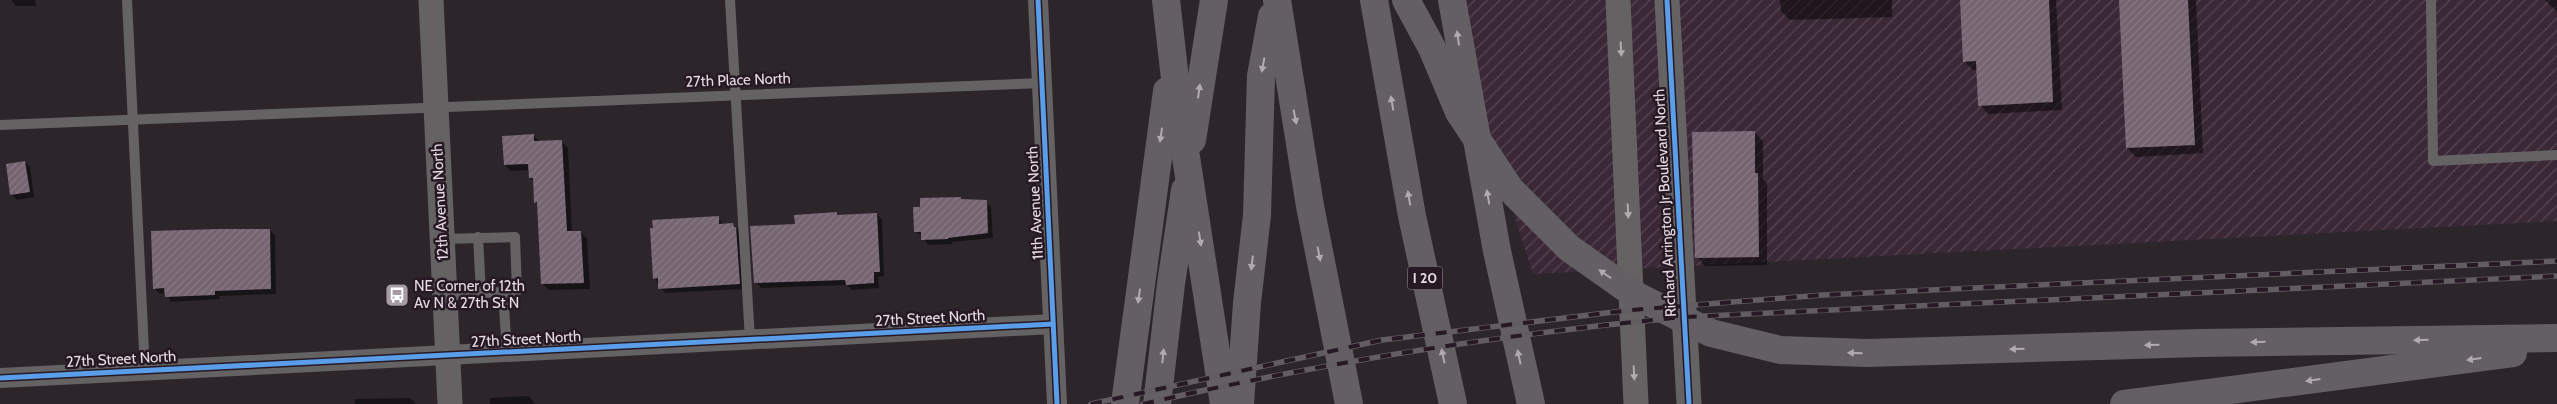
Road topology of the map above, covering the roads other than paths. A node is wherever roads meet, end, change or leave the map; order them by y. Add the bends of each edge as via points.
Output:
1 (127, 0) edge
2 (431, 0) edge
3 (730, 0) edge
4 (1038, 0) edge
5 (1166, 0) edge
6 (1176, 0) edge
7 (1214, 0) edge
8 (1276, 0) edge
9 (1374, 0) edge
10 (1406, 0) edge
11 (1452, 0) edge
12 (1618, 0) edge
13 (1667, 0) edge
14 (2431, 0) edge
15 (1042, 83) junction
16 (737, 95) junction
17 (436, 108) junction
18 (133, 120) junction
19 (0, 125) edge
20 (2557, 155) edge
21 (478, 238) junction
22 (442, 239) junction
23 (503, 292) junction
24 (481, 293) junction
25 (445, 296) junction
26 (1053, 324) junction
27 (2557, 338) edge
28 (750, 340) junction
29 (2557, 348) edge
30 (507, 352) junction
31 (448, 355) junction
32 (145, 371) junction
33 (0, 378) edge
34 (450, 404) edge
35 (1057, 404) edge
36 (1125, 404) edge
37 (1157, 404) edge
38 (1224, 404) edge
39 (1240, 404) edge
40 (1349, 404) edge
41 (1453, 404) edge
42 (1531, 404) edge
43 (1636, 404) edge
44 (1689, 404) edge
45 (2124, 404) edge

1 - 18 lane
2 - 17 street, 12th Avenue North
3 - 16 lane
4 - 15 street, 11th Avenue North
5 -> 38 highway via 1178,105
6 -> 36 highway
37 -> 7 highway via 1170,284
8 -> 39 highway via 1261,76 1257,215
8 -> 40 highway via 1310,206
41 -> 9 highway, I 20 via 1412,216
27 -> 10 highway via 2201,343 1867,353 1780,350 1711,333 1637,296 1569,248 1510,189 1459,112 1432,48
42 -> 11 highway via 1497,252
12 -> 43 street
13 - 44 street, Richard Arrington Jr Boulevard North
14 - 20 lane via 2433,160
15 - 16 lane, 27th Place North
15 - 26 street, 11th Avenue North
16 - 17 lane, 27th Place North
16 - 28 lane
17 - 18 lane, 27th Place North
17 - 22 street, 12th Avenue North
18 - 19 lane, 27th Place North
18 - 32 lane
21 - 22 lane
21 - 23 lane via 515,237 517,291
21 - 24 lane
22 - 25 street, 12th Avenue North
23 - 24 lane
23 - 30 lane
24 - 25 lane
25 - 31 street, 12th Avenue North
26 - 28 street, 27th Street North
26 - 35 street, 11th Avenue North
28 - 30 street, 27th Street North
29 -> 45 highway
30 - 31 street, 27th Street North
31 - 32 street, 27th Street North
31 - 34 street, 12th Avenue North
32 - 33 street, 27th Street North

